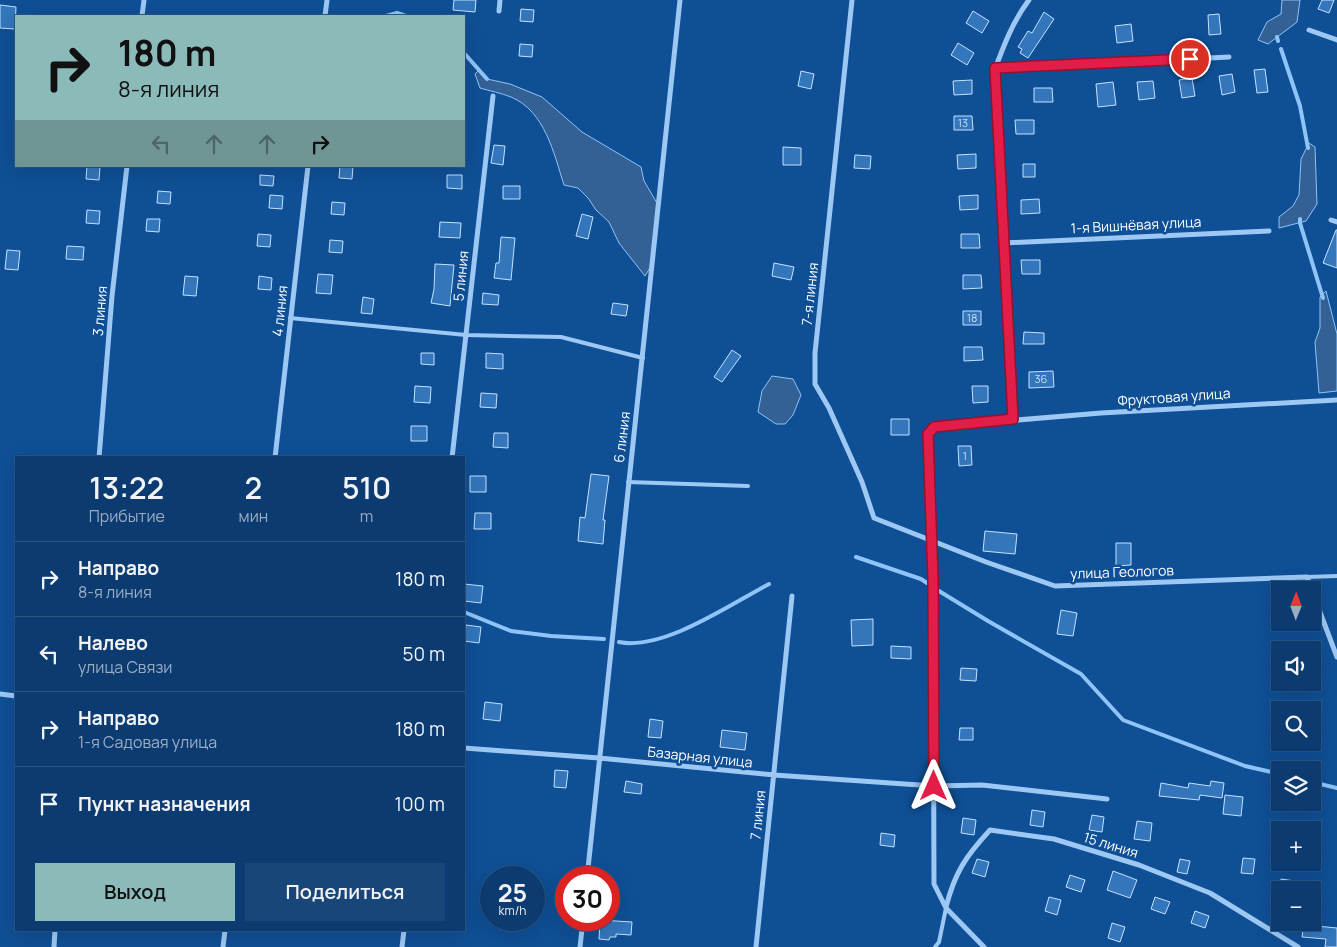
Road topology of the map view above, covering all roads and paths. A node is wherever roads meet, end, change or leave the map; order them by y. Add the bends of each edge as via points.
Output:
1 (144, 0) edge
2 (327, 0) edge
3 (500, 0) edge
4 (680, 0) edge
5 (852, 0) edge
6 (1029, 0) edge
7 (499, 11) dead end
8 (142, 15) edge
9 (325, 15) edge
10 (1309, 30) dead end
11 (1337, 40) edge
12 (1229, 57) dead end
13 (995, 68) junction
14 (493, 96) dead end
15 (127, 167) edge
16 (308, 167) edge
17 (1330, 220) dead end
18 (1337, 222) edge
19 (1269, 231) dead end
20 (1004, 243) junction
21 (290, 318) junction
22 (466, 335) junction
23 (643, 358) junction
24 (1337, 400) edge
25 (1013, 419) junction
26 (99, 456) edge
27 (275, 456) edge
28 (452, 456) edge
29 (628, 482) junction
30 (748, 486) dead end
31 (931, 541) junction
32 (1337, 576) edge
33 (1307, 577) junction
34 (1309, 581) edge
35 (792, 596) dead end
36 (1321, 614) edge
37 (1337, 657) edge
38 (0, 694) edge
39 (15, 696) edge
40 (465, 748) edge
41 (599, 758) junction
42 (774, 775) junction
43 (934, 786) junction
44 (1107, 800) dead end
45 (588, 866) edge
46 (946, 908) junction
47 (55, 931) edge
48 (225, 931) edge
49 (404, 931) edge
50 (582, 931) edge
51 (54, 947) edge
52 (223, 947) edge
53 (402, 947) edge
54 (580, 947) edge
55 (756, 947) edge
56 (935, 947) edge
57 (984, 947) edge
58 (1298, 947) edge

1 - 8 street
2 - 9 street
3 - 7 street
4 - 23 street, 6 линия
5 - 31 street, 7-я линия via 815,353 815,384 830,408 874,518
6 - 13 street via 1006,39
10 - 11 street
12 - 13 street
13 - 20 street
14 - 22 street, 5 линия
15 - 26 street, 3 линия
16 - 21 street, 4 линия
17 - 18 street
19 - 20 street, 1-я Вишнёвая улица
20 - 25 street
21 - 22 lane
21 - 27 street, 4 линия
22 - 23 lane via 561,337
22 - 28 street, 5 линия
23 - 29 street, 6 линия
24 - 25 street, Фруктовая улица
25 - 31 street, Фруктовая улица via 934,427 928,434
29 - 30 lane
29 - 41 street, 6 линия
31 - 33 street, улица Геологов via 1054,586
31 - 43 street, Фруктовая улица
32 - 33 lane
33 - 34 street
35 - 42 street, 7 линия
36 - 37 street
38 - 39 street
40 - 41 street, Базарная улица
41 - 42 street, Базарная улица
41 - 45 street, 6 линия
42 - 43 street, Базарная улица
42 - 55 street, 7 линия
43 - 44 street, Базарная улица via 982,785
43 - 46 street, Фруктовая улица via 934,884
46 - 56 lane
46 - 57 street, Фруктовая улица
46 - 58 street, 15 линия via 952,884 968,854 990,830 1054,839 1140,865 1210,893
47 - 51 street
48 - 52 street
49 - 53 street
50 - 54 street

